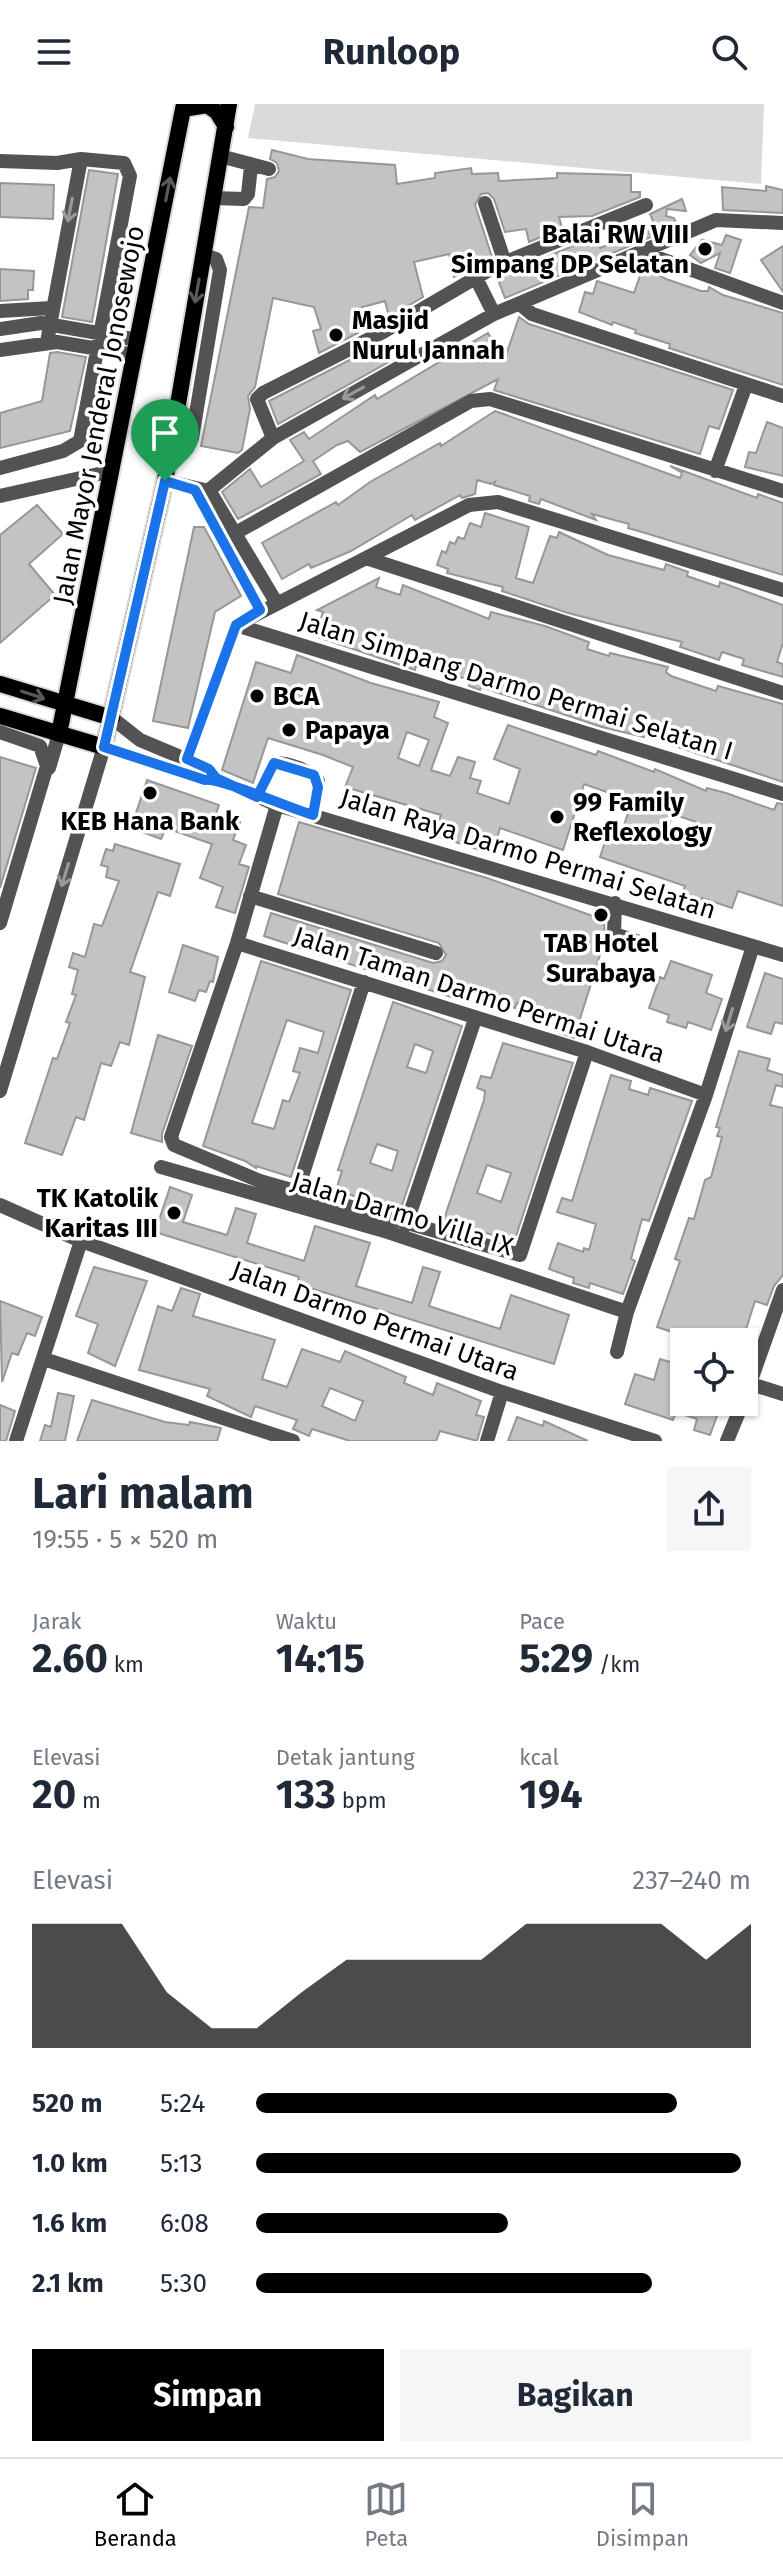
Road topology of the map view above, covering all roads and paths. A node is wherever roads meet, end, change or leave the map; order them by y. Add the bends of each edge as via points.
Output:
1 (229, 104) edge
2 (184, 107) edge
3 (226, 127) junction
4 (220, 156) junction
5 (81, 159) junction
6 (0, 161) edge
7 (251, 166) junction
8 (269, 169) dead end
9 (213, 198) junction
10 (485, 203) dead end
11 (646, 205) dead end
12 (783, 223) edge
13 (642, 252) junction
14 (505, 263) junction
15 (476, 278) junction
16 (783, 303) edge
17 (520, 304) junction
18 (51, 308) junction
19 (0, 311) edge
20 (494, 314) junction
21 (48, 324) junction
22 (0, 329) edge
23 (101, 333) junction
24 (47, 342) junction
25 (137, 348) junction
26 (0, 350) edge
27 (98, 351) junction
28 (746, 385) junction
29 (783, 396) edge
30 (273, 438) junction
31 (0, 468) edge
32 (112, 471) junction
33 (715, 471) junction
34 (165, 481) junction
35 (202, 490) junction
36 (783, 491) edge
37 (0, 496) edge
38 (229, 537) junction
39 (366, 558) junction
40 (783, 590) edge
41 (276, 602) junction
42 (260, 610) junction
43 (236, 625) junction
44 (0, 684) edge
45 (783, 693) edge
46 (66, 705) junction
47 (0, 716) edge
48 (112, 718) junction
49 (0, 732) edge
50 (59, 734) junction
51 (104, 747) junction
52 (187, 759) junction
53 (216, 778) junction
54 (783, 794) edge
55 (257, 797) junction
56 (277, 805) junction
57 (313, 815) junction
58 (250, 896) junction
59 (615, 903) junction
60 (0, 923) edge
61 (0, 934) edge
62 (639, 942) dead end
63 (237, 943) junction
64 (753, 946) junction
65 (436, 953) dead end
66 (783, 955) edge
67 (364, 982) junction
68 (475, 1019) junction
69 (587, 1052) junction
70 (0, 1091) edge
71 (706, 1095) junction
72 (161, 1167) dead end
73 (297, 1192) junction
74 (0, 1205) edge
75 (406, 1225) junction
76 (81, 1241) junction
77 (783, 1290) edge
78 (627, 1312) junction
79 (617, 1352) dead end
80 (44, 1359) junction
81 (758, 1363) edge
82 (758, 1386) edge
83 (502, 1392) junction
84 (783, 1394) edge
85 (738, 1416) edge
86 (16, 1441) edge
87 (293, 1441) edge
88 (487, 1441) edge
89 (655, 1441) edge
90 (727, 1441) edge

1 - 3 main road
2 - 3 main road via 207,105
25 -> 2 main road, Jalan Mayor Jenderal Jonosewojo
3 - 4 main road
4 - 7 street
4 - 9 main road
5 - 6 street
5 -> 18 street
5 - 23 street via 124,163 130,176
7 - 8 street
7 - 9 street via 244,199
9 - 34 main road
10 - 14 street
11 - 14 street
12 - 13 street via 716,220
13 - 16 street
13 - 17 street
14 - 15 street
15 - 20 street
15 - 30 street via 259,396
17 - 20 street
17 - 28 street via 532,314
18 - 19 street
18 - 21 street
20 -> 30 street
21 - 22 street
21 - 23 street
21 - 24 street
23 - 25 street
23 - 27 street
24 - 26 street
24 - 27 street
25 - 27 street
25 - 32 main road, Jalan Mayor Jenderal Jonosewojo
27 - 31 street via 80,441 63,451
28 - 29 street
28 - 33 street
30 - 35 street
32 - 37 street
32 - 46 main road, Jalan Mayor Jenderal Jonosewojo
33 - 36 street
33 - 38 street via 490,399 471,401
34 - 35 street
34 - 48 main road
35 - 38 street
38 - 41 street
38 - 42 street
39 - 40 street via 469,505 498,502
39 - 41 street
39 - 45 street
41 - 42 street
42 - 43 street
43 - 52 street
43 - 54 street, Jalan Simpang Darmo Permai Selatan I
44 -> 46 main road
46 - 48 main road
46 - 50 main road, Jalan Mayor Jenderal Jonosewojo
47 - 50 main road
48 - 51 main road
48 - 52 street, Jalan Raya Darmo Permai Selatan via 127,733
49 - 60 street via 40,746 47,766
50 - 51 main road
50 - 61 street
51 - 53 street, Jalan Raya Darmo Permai Selatan via 205,780
51 -> 70 street
52 - 53 street, Jalan Raya Darmo Permai Selatan
53 - 55 street, Jalan Raya Darmo Permai Selatan
55 - 56 street, Jalan Raya Darmo Permai Selatan
55 - 57 street via 269,769 283,763 318,781
56 - 57 street, Jalan Raya Darmo Permai Selatan
56 - 58 street
57 - 59 street, Jalan Raya Darmo Permai Selatan
58 - 63 street
58 - 65 street
59 - 62 street via 614,934
59 - 64 street, Jalan Raya Darmo Permai Selatan
63 - 67 street, Jalan Taman Darmo Permai Utara
63 - 73 street via 171,1142 224,1169
64 - 66 street, Jalan Raya Darmo Permai Selatan
64 -> 71 street
67 - 68 street, Jalan Taman Darmo Permai Utara
67 - 73 street
68 - 69 street, Jalan Taman Darmo Permai Utara
68 - 75 street
69 - 71 street, Jalan Taman Darmo Permai Utara
69 - 75 street via 522,1252 516,1256
71 - 78 street
72 - 78 street, Jalan Darmo Villa IX via 388,1232
73 - 75 street
74 - 76 street, Jalan Darmo Permai Utara
76 - 80 street
76 - 83 street, Jalan Darmo Permai Utara
77 - 81 street
78 - 79 street
80 - 86 street
80 - 87 street
82 - 84 street
83 - 88 street
83 - 89 street, Jalan Darmo Permai Utara
85 - 90 street

